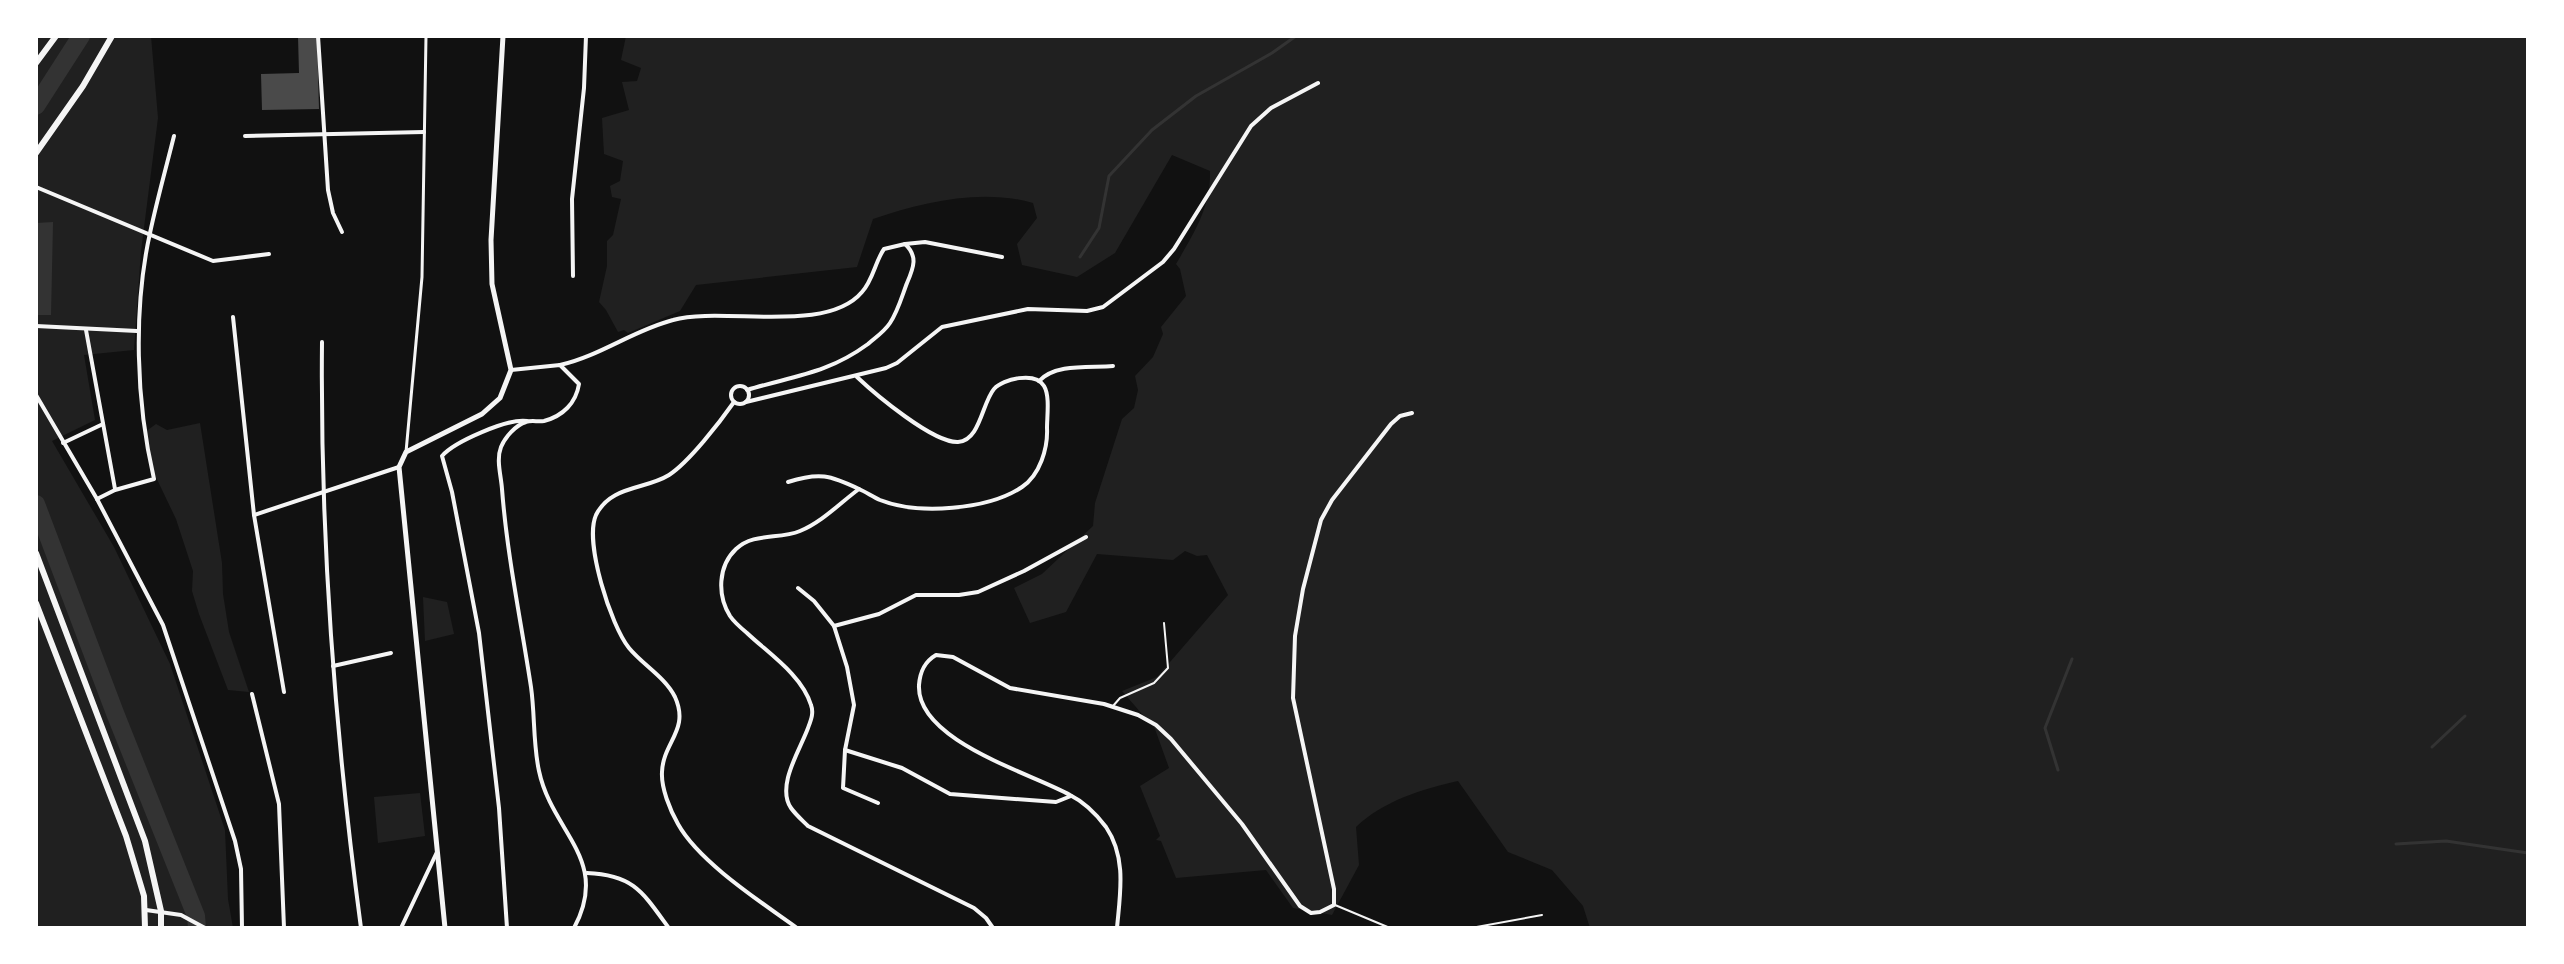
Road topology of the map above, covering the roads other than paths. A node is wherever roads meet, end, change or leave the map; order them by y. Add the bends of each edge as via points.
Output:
1 (56, 36) edge
2 (112, 36) edge
3 (318, 36) edge
4 (426, 36) edge
5 (503, 36) edge
6 (586, 36) edge
7 (36, 63) edge
8 (1318, 83) dead end
9 (424, 132) junction
10 (326, 135) junction
11 (174, 136) dead end
12 (245, 136) dead end
13 (36, 153) edge
14 (36, 187) edge
15 (342, 232) dead end
16 (150, 235) junction
17 (905, 244) junction
18 (269, 254) dead end
19 (1002, 257) dead end
20 (573, 276) dead end
21 (233, 317) dead end
22 (36, 326) edge
23 (86, 330) junction
24 (138, 331) junction
25 (322, 342) dead end
26 (560, 365) junction
27 (1113, 366) dead end
28 (510, 373) junction
29 (857, 377) junction
30 (1039, 381) junction
31 (747, 390) junction
32 (36, 395) edge
33 (734, 402) junction
34 (746, 402) junction
35 (1412, 413) dead end
36 (527, 421) junction
37 (103, 424) junction
38 (63, 443) junction
39 (406, 452) junction
40 (399, 467) junction
41 (788, 482) dead end
42 (859, 489) junction
43 (115, 490) junction
44 (324, 492) junction
45 (97, 499) junction
46 (254, 515) junction
47 (1086, 537) dead end
48 (36, 553) edge
49 (798, 588) dead end
50 (36, 603) edge
51 (1164, 623) dead end
52 (834, 626) junction
53 (391, 653) dead end
54 (333, 666) junction
55 (284, 692) dead end
56 (252, 694) dead end
57 (1113, 707) junction
58 (845, 750) junction
59 (1072, 796) junction
60 (878, 803) dead end
61 (438, 850) junction
62 (587, 873) junction
63 (1334, 905) junction
64 (146, 910) junction
65 (161, 911) junction
66 (1542, 915) dead end
67 (668, 927) edge
68 (145, 928) edge
69 (161, 928) edge
70 (205, 928) edge
71 (242, 928) edge
72 (284, 928) edge
73 (361, 928) edge
74 (401, 928) edge
75 (445, 928) edge
76 (507, 928) edge
77 (574, 928) edge
78 (797, 928) edge
79 (993, 928) edge
80 (1117, 928) edge
81 (1390, 928) edge
82 (1471, 928) edge

1 - 7 main road
2 - 13 main road
3 - 10 street
4 - 9 street
5 - 28 street via 491,240 492,284
6 - 20 street via 572,199
8 - 29 street via 1251,126 1174,249 1103,307 1028,309 942,327 897,363
9 - 10 street
9 - 39 street via 418,319
10 - 12 street
10 - 15 street via 328,190
11 - 16 street
14 - 16 street
16 - 18 street via 213,261
16 - 24 street
17 - 19 street via 925,242
17 - 26 street via 884,249 864,290 841,307 767,319 673,320
17 - 31 street via 915,260 881,333 822,371
21 - 46 street
22 - 23 street
23 - 24 street
23 - 37 street
24 - 43 street via 154,479
25 - 44 street
26 - 28 street
26 - 36 street via 579,384 578,393 568,409 543,421
27 - 30 street via 1058,370
28 - 39 street via 500,398 482,414
29 - 30 street via 924,428 961,442 974,430 994,389 1008,381
29 - 34 street
30 - 42 street via 1046,394 1047,434 1042,460 1022,487 966,507 911,506
31 - 33 street via 733,389
31 - 34 street
32 - 38 street
33 - 34 street
33 - 78 street via 668,475 617,493 602,506 593,537 621,638 662,679 679,711 678,731 662,773 678,824 693,846
35 - 63 street via 1391,424 1326,510 1298,620 1293,698
36 - 62 street via 506,437 498,456 508,555 539,771
36 - 76 street via 511,421 442,456 479,633
37 - 38 street
37 - 43 street
38 - 45 street
39 - 40 street
40 - 44 street
40 - 61 street
41 - 42 street via 823,475
42 - 79 street via 798,532 758,537 738,547 721,576 722,594 730,617 774,657 811,703 810,724 788,778 789,806 808,826 974,908
43 - 45 street
44 - 46 street
44 - 54 street
45 - 71 street via 163,625 235,841
46 - 55 street
47 - 52 street via 978,592 916,595 879,614
48 - 65 main road via 139,825
49 - 52 street
50 - 64 main road via 120,819
51 - 57 lane via 1168,668 1154,683 1120,698
52 - 58 street via 854,705
53 - 54 street
54 - 73 street
56 - 72 street via 279,804
57 - 59 street via 1010,688 943,654 929,659 921,672 920,700 939,726 976,751
57 - 63 street via 1147,720 1171,739 1242,824 1300,906 1311,913
58 - 59 street via 902,768 950,794 1056,802
58 - 60 street via 843,788
59 - 80 street via 1096,815 1115,845 1121,889
61 - 74 street
61 - 75 street
62 - 67 street via 631,883
62 - 77 street
63 - 81 lane
64 - 65 street
64 - 68 main road
65 - 69 main road
65 - 70 street
66 - 82 lane

